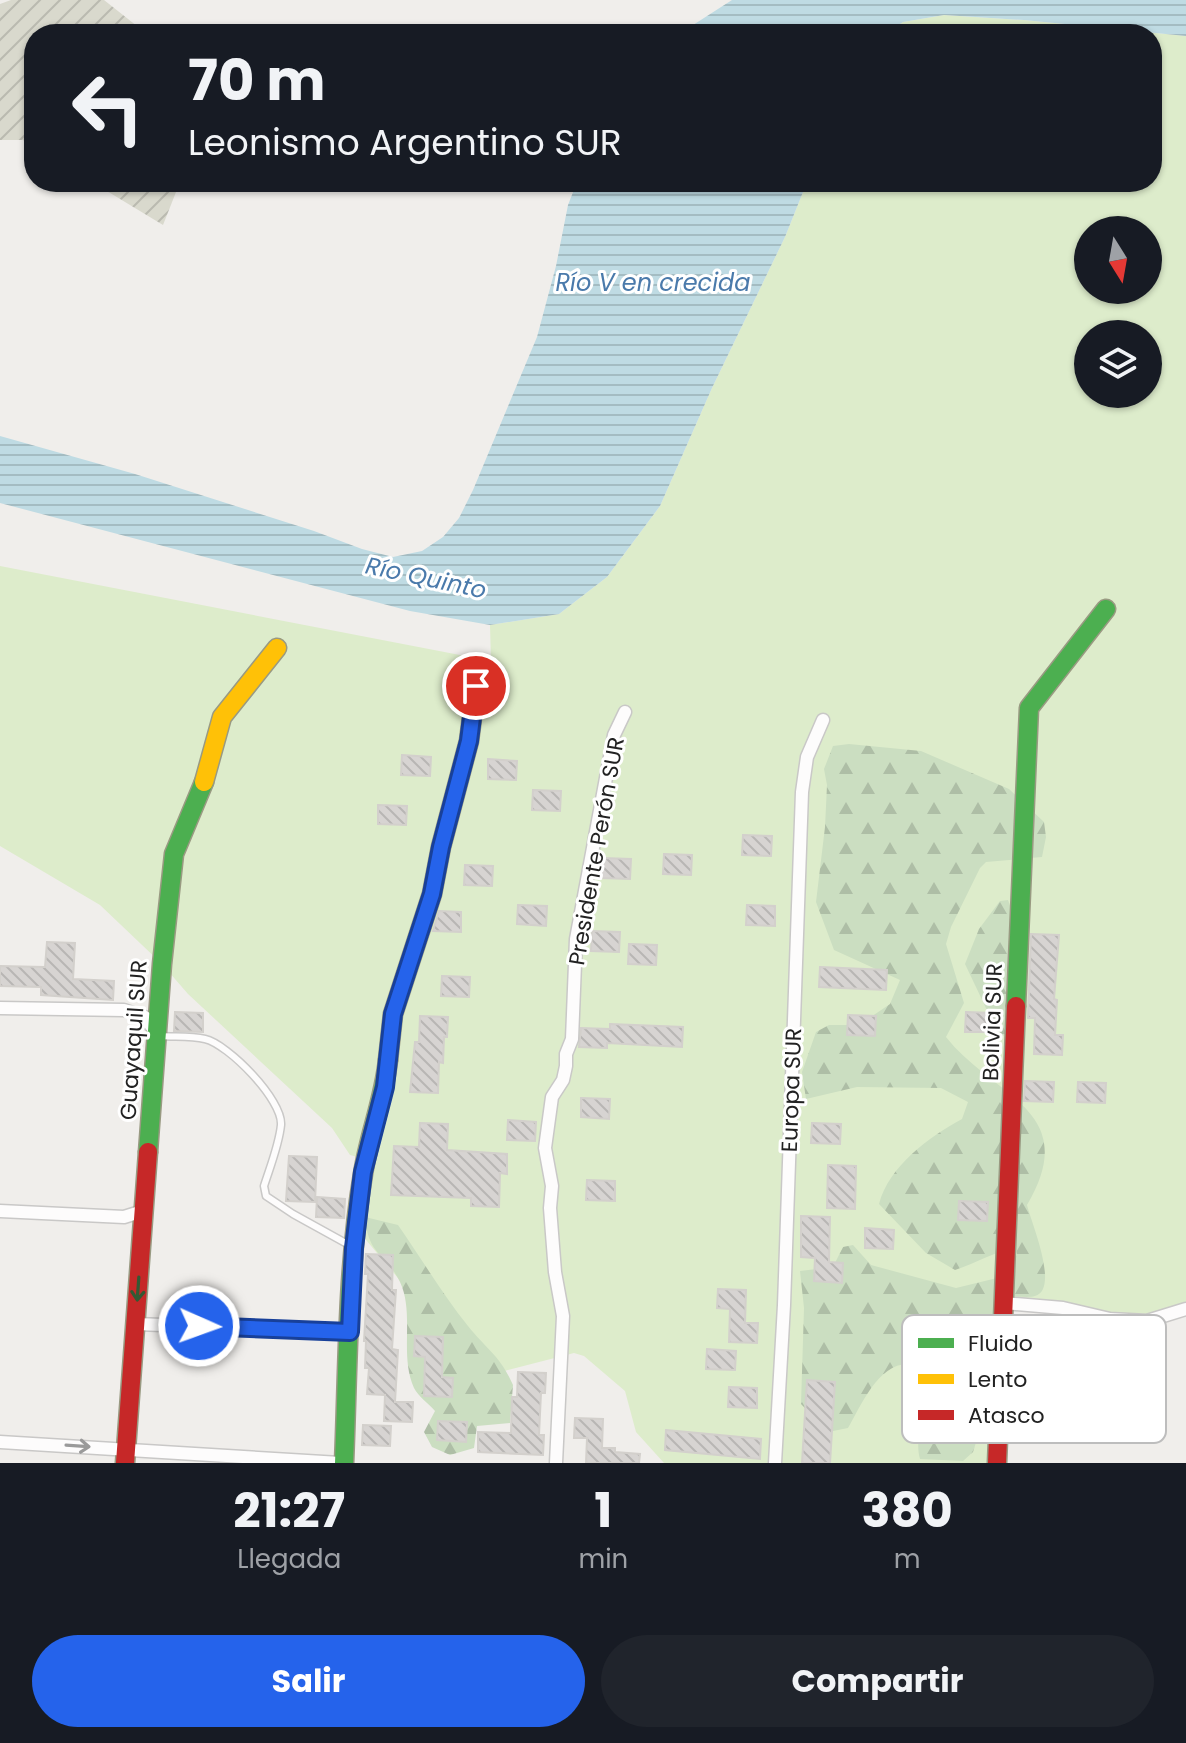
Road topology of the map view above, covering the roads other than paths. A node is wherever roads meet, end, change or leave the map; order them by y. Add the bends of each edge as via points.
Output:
1 (1106, 609) dead end
2 (277, 648) dead end
3 (476, 686) dead end
4 (625, 712) dead end
5 (823, 720) dead end
6 (0, 1008) edge
7 (158, 1036) junction
8 (0, 1211) edge
9 (143, 1211) junction
10 (354, 1248) junction
11 (1004, 1303) junction
12 (1186, 1309) edge
13 (1003, 1315) edge
14 (1093, 1315) edge
15 (1166, 1315) edge
16 (136, 1324) junction
17 (350, 1332) junction
18 (0, 1442) edge
19 (998, 1443) edge
20 (126, 1456) edge
21 (342, 1463) edge
22 (556, 1463) edge
23 (775, 1463) edge
24 (997, 1463) edge

1 - 11 street, Bolivia SUR via 1029,708
2 - 7 street, Guayaquil SUR via 222,717 205,780 174,854
3 - 10 street via 469,741 432,894 393,1014 385,1087 363,1172
4 - 22 street, Presidente Perón SUR via 614,735 576,939 572,1039 563,1080 552,1097 545,1148 563,1316
5 - 23 street, Europa SUR via 807,757 802,792
6 - 7 street via 124,1010 145,1017
7 - 9 street, Guayaquil SUR
7 - 10 lane via 206,1039 222,1046 269,1092 282,1124 264,1186 266,1196
8 - 9 street via 124,1217
9 -> 16 street, Guayaquil SUR
10 - 17 street
11 - 13 street, Bolivia SUR
11 - 14 street
12 - 15 street
16 - 17 street
16 - 20 street, Guayaquil SUR
17 - 21 street
18 -> 20 street
19 - 24 street, Bolivia SUR
20 - 21 street

